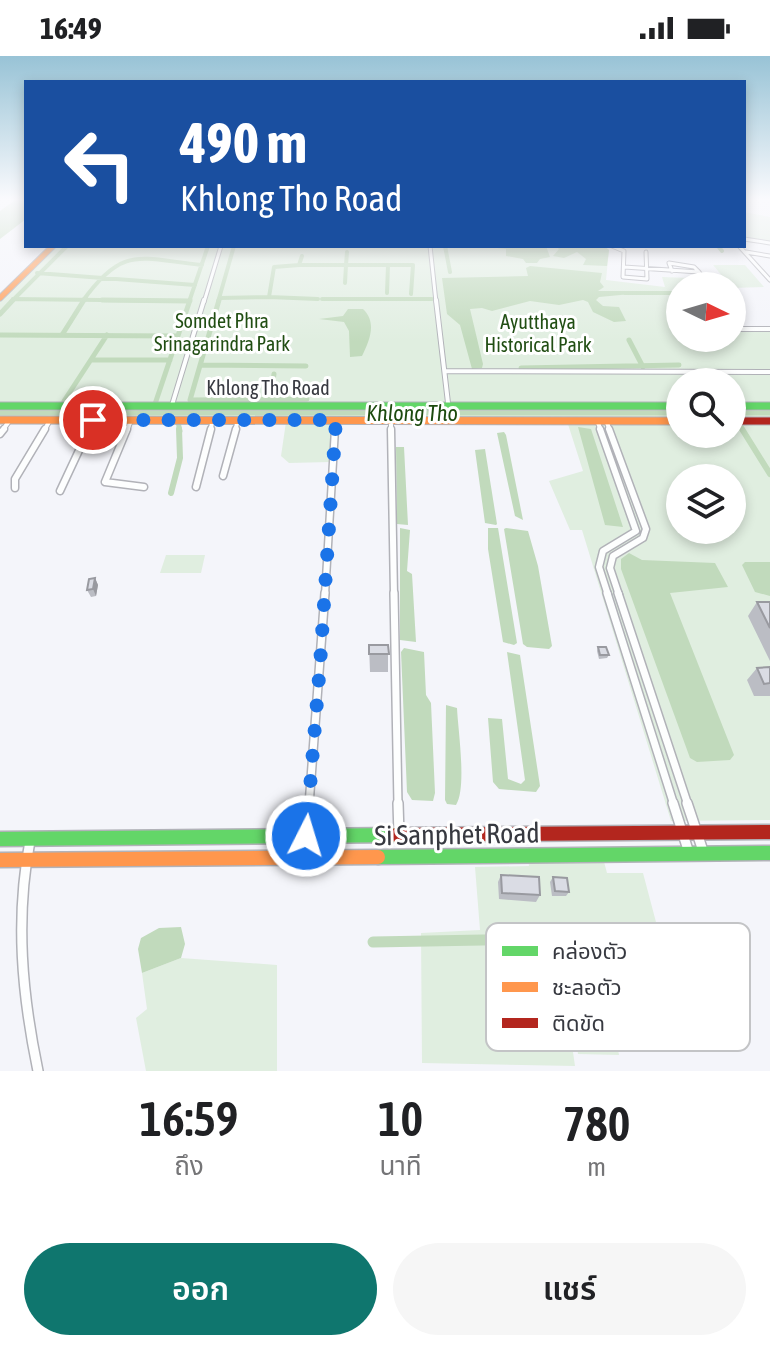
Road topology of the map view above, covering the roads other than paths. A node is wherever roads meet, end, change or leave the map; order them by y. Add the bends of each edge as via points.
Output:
1 (51, 248) edge
2 (220, 248) edge
3 (430, 248) edge
4 (617, 248) edge
5 (741, 248) edge
6 (646, 252) dead end
7 (744, 252) junction
8 (770, 256) edge
9 (686, 265) junction
10 (624, 267) junction
11 (647, 269) junction
12 (672, 271) junction
13 (689, 272) joint
14 (699, 272) edge
15 (770, 280) edge
16 (0, 298) edge
17 (746, 329) edge
18 (770, 329) edge
19 (445, 371) junction
20 (770, 372) edge
21 (172, 405) junction
22 (0, 406) edge
23 (666, 406) edge
24 (746, 406) edge
25 (770, 406) edge
26 (449, 407) junction
27 (450, 418) junction
28 (5, 420) edge
29 (50, 420) junction
30 (93, 420) junction
31 (131, 420) junction
32 (213, 420) junction
33 (238, 420) junction
34 (336, 420) junction
35 (391, 420) junction
36 (602, 420) junction
37 (666, 421) edge
38 (746, 421) edge
39 (770, 421) edge
40 (0, 434) edge
41 (223, 476) dead end
42 (144, 487) dead end
43 (196, 487) dead end
44 (15, 488) dead end
45 (60, 491) dead end
46 (770, 832) edge
47 (683, 833) junction
48 (697, 833) junction
49 (399, 835) junction
50 (476, 835) junction
51 (306, 836) junction
52 (0, 839) edge
53 (30, 839) junction
54 (689, 853) junction
55 (704, 853) junction
56 (770, 853) edge
57 (478, 856) junction
58 (0, 860) edge
59 (25, 860) junction
60 (38, 1071) edge

1 - 16 street
2 - 21 street
3 - 19 street
4 - 10 street via 624,251
5 - 7 street
6 - 11 street
7 - 8 street
7 - 15 street
9 - 12 street via 669,263
9 - 13 street
9 - 14 street
10 - 11 street
10 - 11 street via 623,277 646,280
11 - 12 street
12 - 13 street
17 - 18 street
19 - 20 street
19 - 26 street
21 - 22 street, Khlong Tho Road
21 - 26 street, Khlong Tho Road
23 - 26 street, Khlong Tho Road
24 - 25 street
26 - 27 street
27 - 35 street, Khlong Tho Road
27 - 36 street, Khlong Tho Road
28 - 29 street, Khlong Tho Road
28 - 40 street
29 - 30 street, Khlong Tho Road
29 - 44 street via 15,479
30 - 31 street, Khlong Tho Road
30 - 45 street
31 - 32 street, Khlong Tho Road
31 - 42 street via 104,481
32 - 33 street, Khlong Tho Road
32 - 43 street
33 - 34 street, Khlong Tho Road
33 - 41 street
34 - 35 street, Khlong Tho Road
34 - 51 street
35 - 49 street
36 - 37 street, Khlong Tho Road
36 - 47 street via 636,531 603,551 599,567
36 - 48 street via 646,529 643,538 613,556 610,568
38 - 39 street
46 - 48 street, Si Sanphet Road
47 - 48 street, Si Sanphet Road
47 - 50 street, Si Sanphet Road
47 - 54 street
48 - 55 street
49 - 50 street, Si Sanphet Road
49 - 51 street, Si Sanphet Road
50 - 57 street
51 - 53 street, Si Sanphet Road
52 - 53 street, Si Sanphet Road
53 - 59 street
54 - 55 street, Si Sanphet Road
54 - 57 street, Si Sanphet Road
55 - 56 street, Si Sanphet Road
57 - 59 street, Si Sanphet Road
58 - 59 street, Si Sanphet Road
59 - 60 street via 23,985

